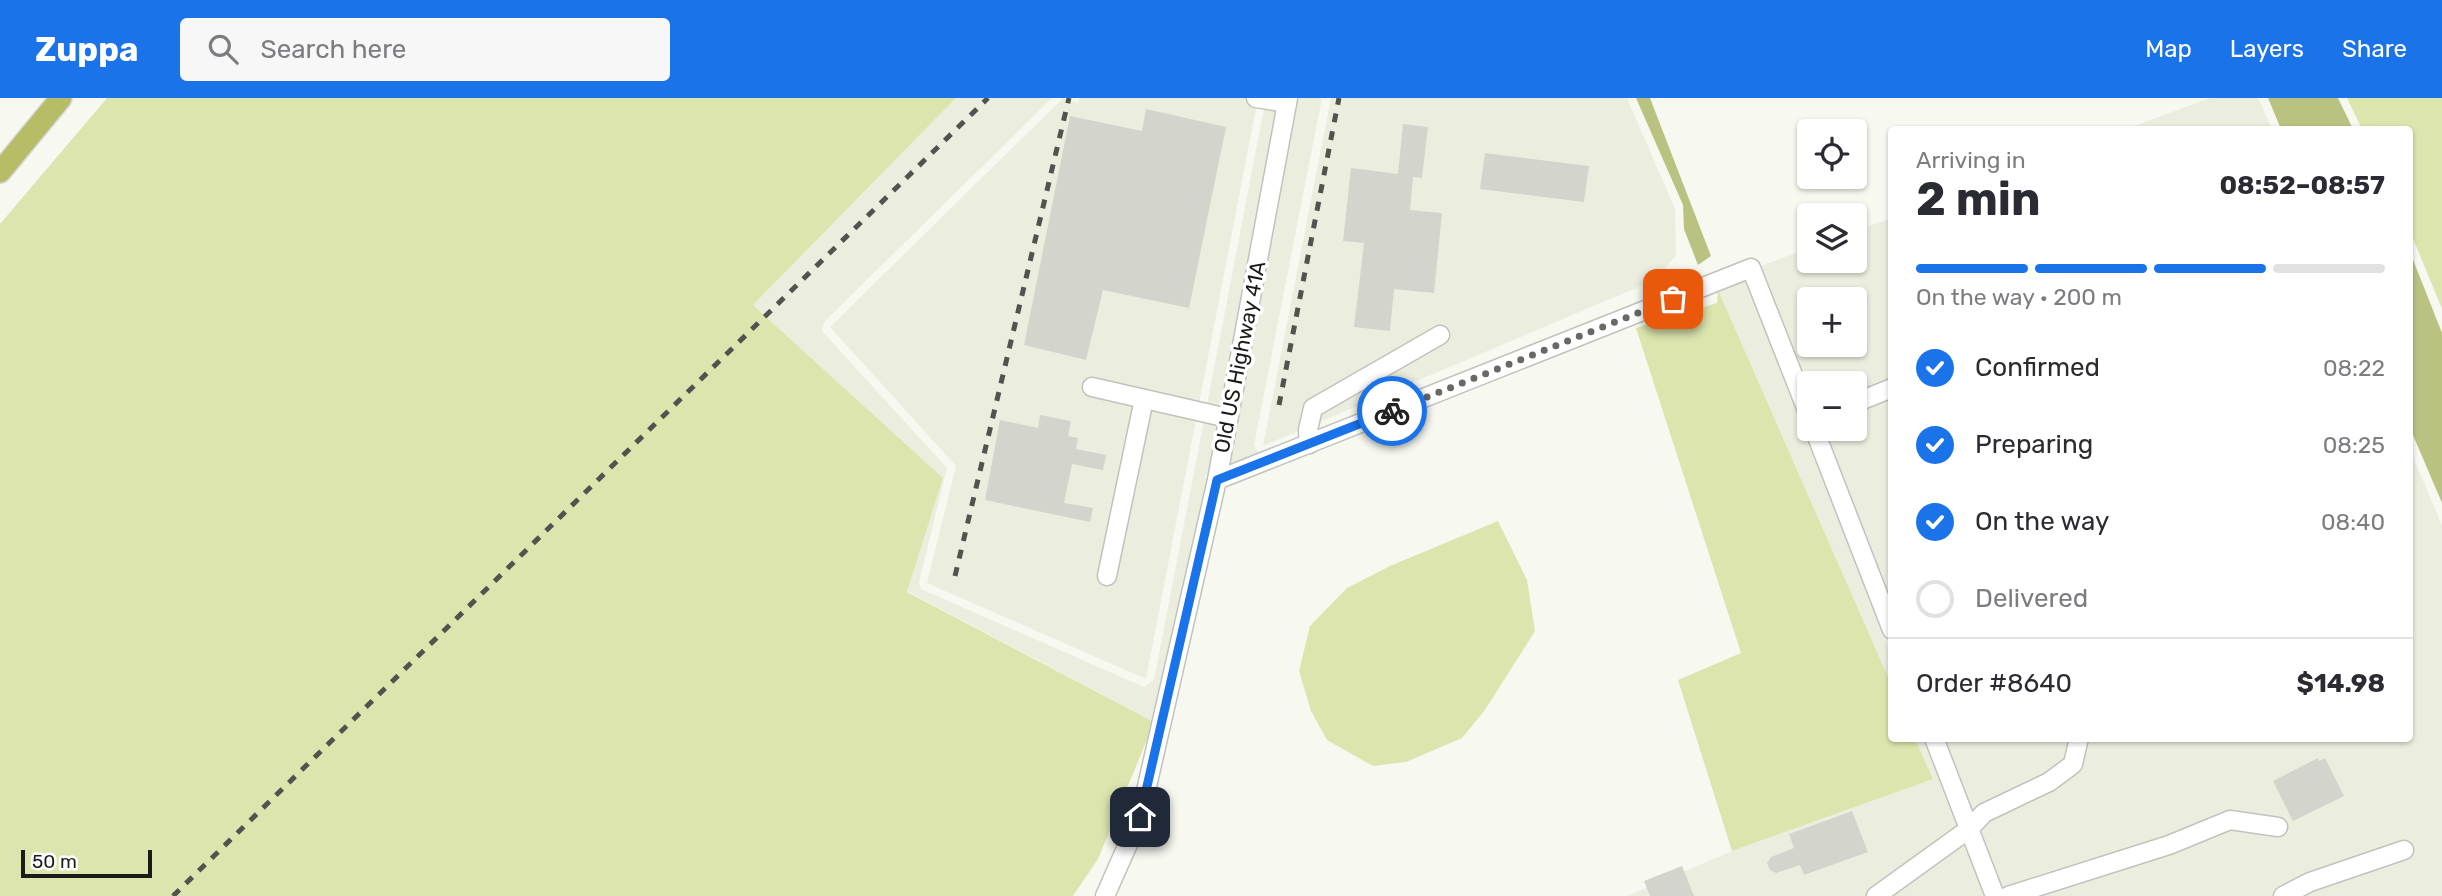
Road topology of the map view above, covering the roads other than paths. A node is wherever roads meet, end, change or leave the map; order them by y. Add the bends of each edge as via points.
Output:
1 (61, 98) edge
2 (1256, 98) edge
3 (1288, 101) edge
4 (0, 172) edge
5 (1440, 335) dead end
6 (1797, 385) edge
7 (1091, 387) dead end
8 (1888, 390) edge
9 (1867, 398) edge
10 (1144, 399) junction
11 (1228, 418) junction
12 (1819, 441) edge
13 (1309, 444) junction
14 (1217, 480) junction
15 (1107, 576) dead end
16 (1888, 620) edge
17 (1936, 742) edge
18 (2078, 742) edge
19 (2278, 827) dead end
20 (1969, 829) junction
21 (2404, 850) dead end
22 (1105, 896) edge
23 (1876, 896) edge
24 (1995, 896) edge
25 (2008, 896) edge
26 (2283, 896) edge

1 - 4 main road
2 - 3 street
3 - 11 street, Old US Highway 41A
5 - 13 street via 1313,408
6 - 13 street via 1751,268
7 - 10 street
8 - 9 street
10 - 11 street
10 - 15 street
11 - 14 street, Old US Highway 41A
12 - 16 street
13 - 14 street
14 - 22 street, Old US Highway 41A via 1140,817
17 - 20 street
18 - 20 street via 2068,768 1984,813
19 - 25 street via 2230,820 2169,845
20 - 23 street
20 - 24 street
21 - 26 street

